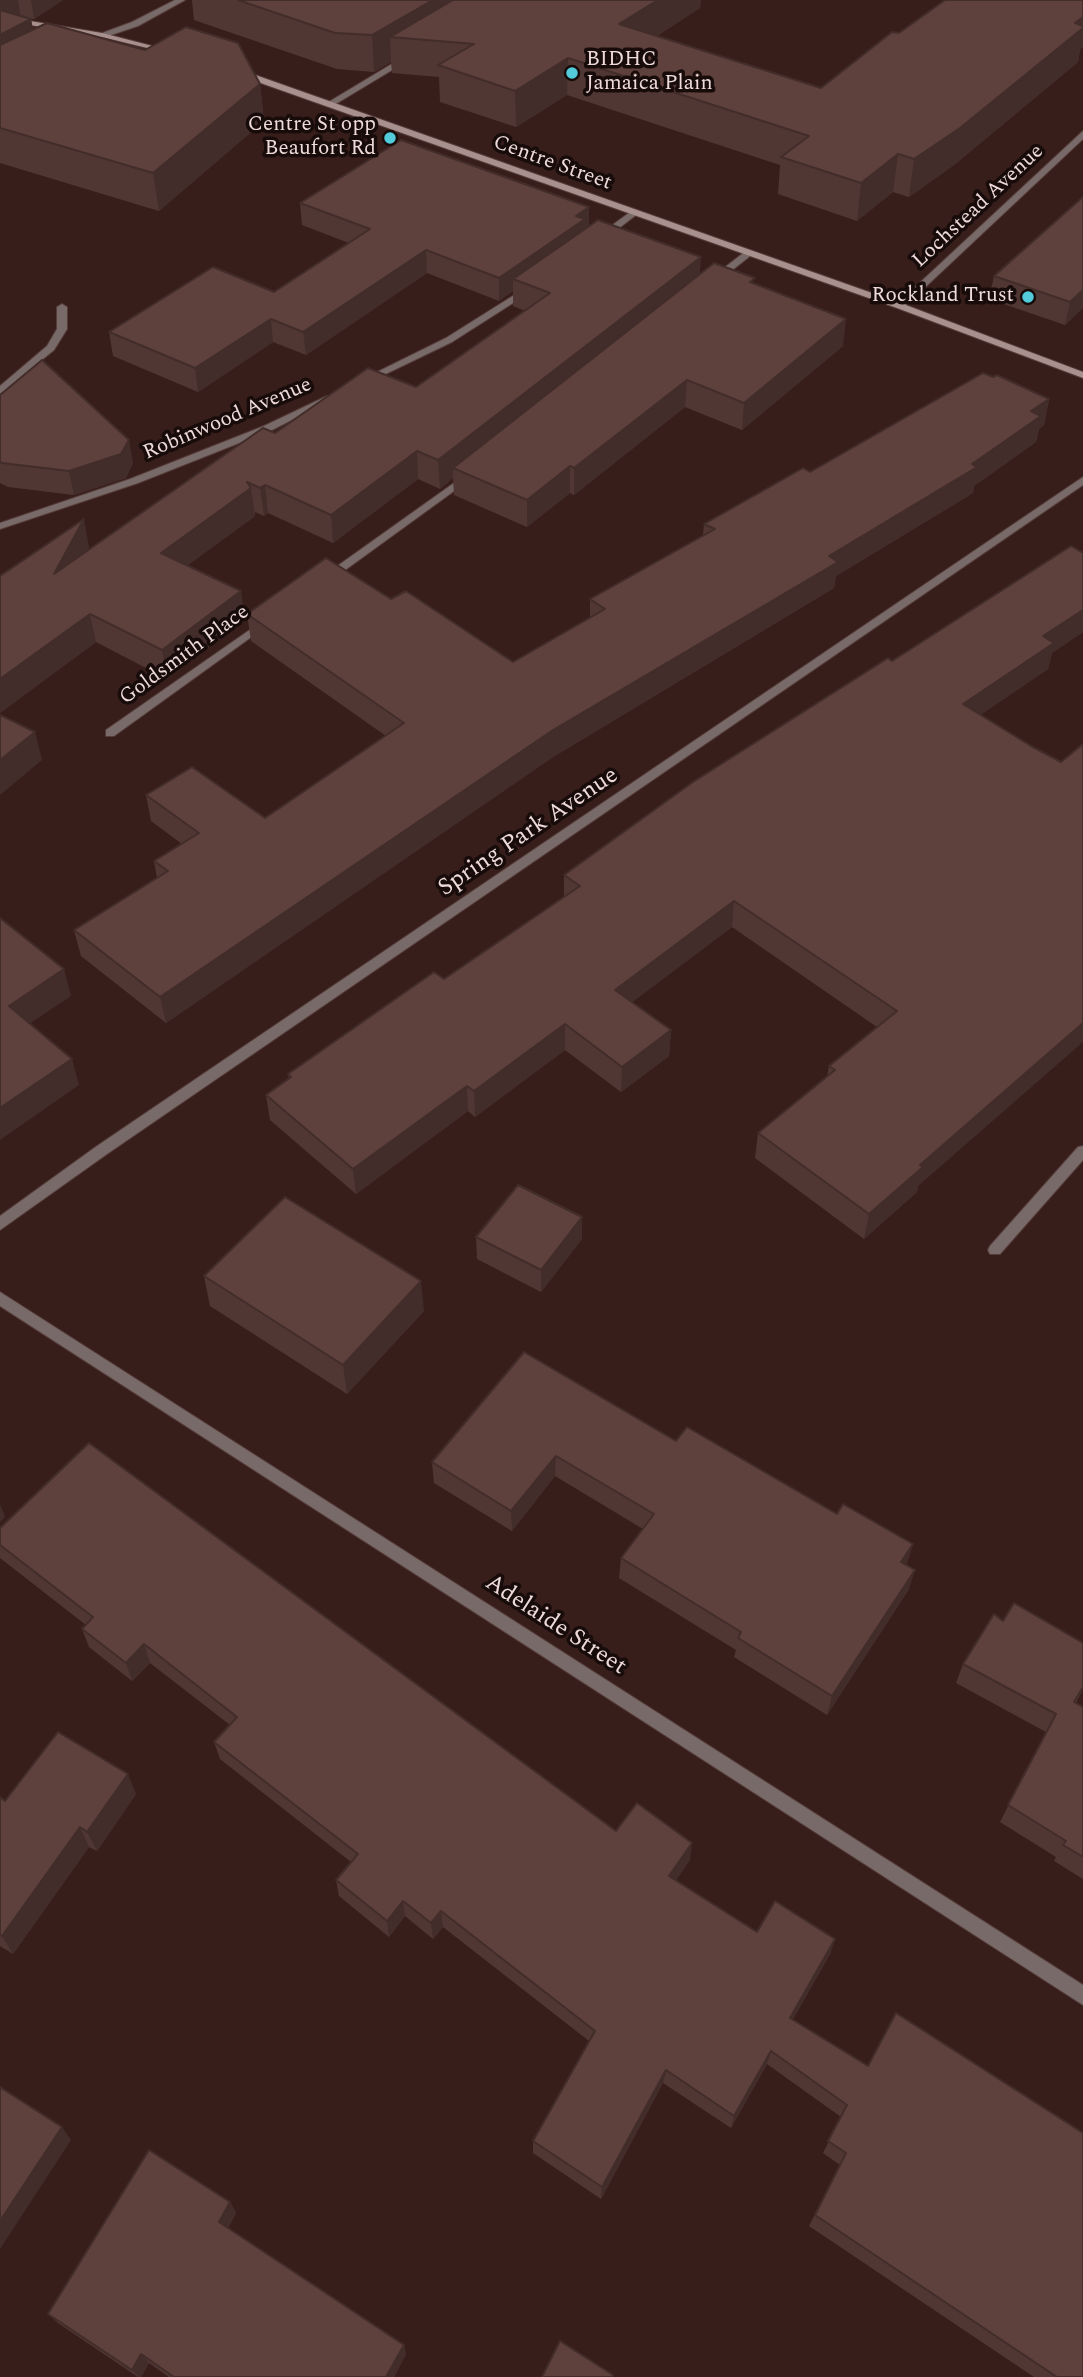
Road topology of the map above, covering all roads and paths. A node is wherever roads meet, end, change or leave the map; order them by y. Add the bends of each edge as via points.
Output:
1 (181, 0) edge
2 (0, 18) edge
3 (103, 35) junction
4 (81, 43) edge
5 (414, 54) edge
6 (182, 55) edge
7 (231, 70) edge
8 (331, 103) junction
9 (1083, 134) edge
10 (636, 212) junction
11 (590, 246) edge
12 (749, 253) junction
13 (545, 278) edge
14 (706, 287) edge
15 (900, 306) junction
16 (62, 307) dead end
17 (1083, 375) edge
18 (351, 387) edge
19 (0, 391) edge
20 (339, 393) edge
21 (472, 473) edge
22 (1083, 480) edge
23 (0, 526) edge
24 (313, 588) edge
25 (279, 612) edge
26 (110, 733) dead end
27 (1083, 1151) edge
28 (0, 1224) edge
29 (995, 1250) dead end
30 (0, 1298) edge
31 (1083, 1996) edge

1 - 3 street
2 - 3 main road
3 - 4 street
3 - 6 main road
5 - 8 street
7 - 8 main road, Centre Street
8 - 10 main road, Centre Street
9 - 15 street, Lochstead Avenue
10 - 11 street
10 - 12 main road, Centre Street
12 - 14 street
12 - 15 main road, Centre Street
13 - 18 street, Robinwood Avenue via 449,340
15 - 17 main road, Centre Street
16 - 19 street via 62,329 51,348
20 - 23 street, Robinwood Avenue via 268,428 134,481
21 - 24 street
22 - 28 street, Spring Park Avenue
25 - 26 street, Goldsmith Place
27 - 29 street
30 - 31 street, Adelaide Street

